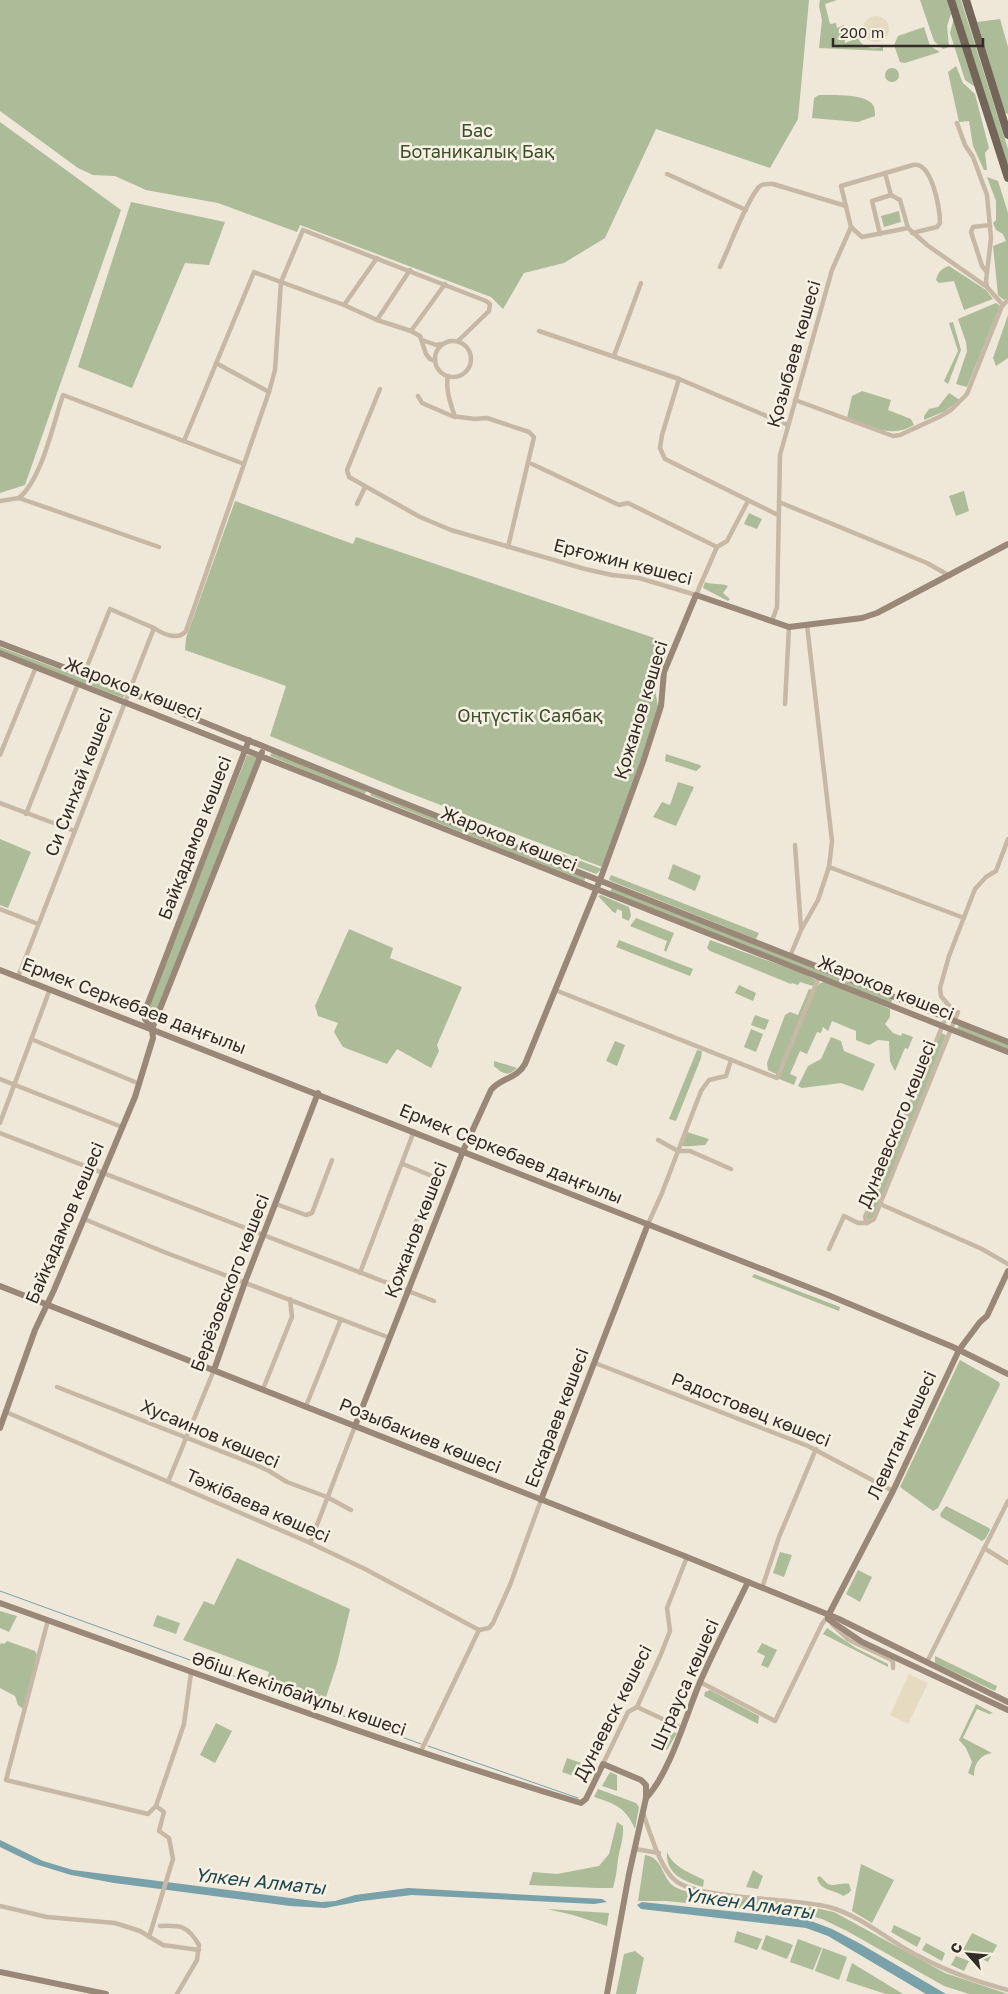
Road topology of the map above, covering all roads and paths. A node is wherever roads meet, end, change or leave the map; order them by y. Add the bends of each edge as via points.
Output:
1 (951, 0) edge
2 (966, 0) edge
3 (957, 123) dead end
4 (1008, 135) edge
5 (885, 173) junction
6 (667, 174) dead end
7 (1008, 178) edge
8 (891, 195) junction
9 (846, 206) junction
10 (746, 210) junction
11 (990, 224) junction
12 (851, 228) junction
13 (908, 228) junction
14 (912, 233) junction
15 (880, 234) junction
16 (377, 258) junction
17 (720, 267) dead end
18 (410, 270) junction
19 (986, 271) junction
20 (281, 282) junction
21 (641, 283) dead end
22 (445, 284) junction
23 (987, 287) junction
24 (1006, 302) edge
25 (344, 305) junction
26 (377, 320) junction
27 (411, 331) junction
28 (540, 331) dead end
29 (422, 340) junction
30 (458, 341) junction
31 (442, 344) junction
32 (614, 356) junction
33 (435, 361) junction
34 (216, 363) junction
35 (448, 376) junction
36 (679, 379) junction
37 (380, 389) dead end
38 (268, 392) junction
39 (418, 396) dead end
40 (795, 400) junction
41 (455, 416) junction
42 (788, 425) junction
43 (184, 441) junction
44 (244, 464) junction
45 (532, 464) dead end
46 (365, 487) junction
47 (19, 498) junction
48 (0, 501) edge
49 (748, 501) junction
50 (779, 502) junction
51 (357, 504) dead end
52 (778, 515) junction
53 (1008, 544) edge
54 (159, 547) dead end
55 (508, 547) junction
56 (717, 548) junction
57 (950, 576) junction
58 (696, 595) junction
59 (772, 621) junction
60 (807, 625) junction
61 (789, 627) junction
62 (154, 628) junction
63 (0, 643) edge
64 (0, 653) edge
65 (36, 667) junction
66 (84, 674) junction
67 (78, 684) junction
68 (129, 692) junction
69 (125, 702) junction
70 (785, 704) dead end
71 (249, 740) junction
72 (264, 746) junction
73 (246, 749) junction
74 (0, 755) edge
75 (261, 755) junction
76 (369, 789) junction
77 (365, 797) junction
78 (0, 803) edge
79 (26, 814) junction
80 (74, 831) junction
81 (1008, 839) edge
82 (795, 845) dead end
83 (829, 867) junction
84 (600, 880) junction
85 (596, 890) junction
86 (0, 909) edge
87 (964, 918) junction
88 (38, 924) junction
89 (801, 930) junction
90 (791, 954) junction
91 (161, 965) junction
92 (0, 970) edge
93 (175, 970) junction
94 (18, 977) junction
95 (819, 977) junction
96 (50, 989) junction
97 (555, 990) junction
98 (896, 997) junction
99 (892, 1006) junction
100 (958, 1012) dead end
101 (946, 1017) junction
102 (954, 1021) junction
103 (942, 1027) junction
104 (152, 1029) junction
105 (950, 1030) junction
106 (31, 1039) junction
107 (1008, 1042) edge
108 (1008, 1052) edge
109 (731, 1060) junction
110 (0, 1079) edge
111 (135, 1082) dead end
112 (13, 1085) junction
113 (318, 1093) junction
114 (0, 1123) edge
115 (122, 1127) junction
116 (414, 1131) junction
117 (0, 1133) edge
118 (658, 1140) dead end
119 (463, 1151) junction
120 (678, 1151) junction
121 (332, 1160) dead end
122 (403, 1164) junction
123 (731, 1169) dead end
124 (103, 1174) junction
125 (276, 1204) junction
126 (880, 1204) junction
127 (84, 1219) junction
128 (867, 1223) junction
129 (648, 1224) junction
130 (263, 1235) junction
131 (829, 1249) dead end
132 (1008, 1264) edge
133 (398, 1267) dead end
134 (1008, 1271) edge
135 (360, 1272) junction
136 (245, 1282) junction
137 (0, 1286) edge
138 (409, 1291) junction
139 (290, 1299) junction
140 (434, 1301) dead end
141 (47, 1304) junction
142 (341, 1319) junction
143 (390, 1338) junction
144 (959, 1350) junction
145 (595, 1363) junction
146 (214, 1370) junction
147 (1008, 1374) edge
148 (57, 1387) dead end
149 (263, 1389) junction
150 (306, 1406) junction
151 (3, 1416) edge
152 (354, 1426) junction
153 (0, 1428) edge
154 (186, 1436) junction
155 (816, 1449) junction
156 (168, 1482) junction
157 (893, 1491) junction
158 (327, 1497) junction
159 (541, 1500) junction
160 (1008, 1501) edge
161 (351, 1510) dead end
162 (310, 1543) junction
163 (984, 1548) junction
164 (687, 1557) junction
165 (1008, 1563) edge
166 (748, 1582) junction
167 (762, 1588) junction
168 (0, 1603) edge
169 (828, 1617) junction
170 (48, 1620) junction
171 (479, 1630) junction
172 (927, 1662) junction
173 (893, 1668) dead end
174 (191, 1673) junction
175 (700, 1682) junction
176 (1008, 1702) edge
177 (637, 1707) junction
178 (1008, 1710) edge
179 (682, 1728) junction
180 (421, 1751) junction
181 (603, 1764) junction
182 (587, 1797) joint
183 (646, 1798) junction
184 (156, 1806) junction
185 (642, 1812) junction
186 (638, 1832) junction
187 (651, 1833) junction
188 (635, 1851) junction
189 (658, 1853) junction
190 (0, 1906) edge
191 (160, 1926) dead end
192 (149, 1937) junction
193 (199, 1950) junction
194 (0, 1972) edge
195 (1008, 1990) edge
196 (106, 1994) edge
197 (177, 1994) edge
198 (607, 1994) edge

1 - 7 main road
2 - 4 main road
3 - 11 street via 987,196
5 - 8 street
5 - 9 street via 840,186
5 - 14 street via 916,164 923,166 931,179 940,223 937,227
6 - 10 street
8 - 13 street via 900,200
8 - 15 street via 872,201
9 - 10 street via 764,184 758,188
9 - 12 street
10 - 17 street
11 - 19 street
11 - 19 street via 973,227 971,232
12 - 15 street via 862,237
12 - 40 street, Қозыбаев көшесі via 832,270
13 - 14 street
13 - 15 street
14 - 23 street
16 - 18 street
16 - 20 street via 303,230
16 - 25 street
18 - 22 street
18 - 26 street
19 - 23 street
20 - 25 street
20 - 34 street via 254,272
20 - 38 street via 275,370
21 - 32 street
22 - 27 street
22 - 30 street via 486,301 491,307
23 - 24 street
24 - 40 street via 967,394 951,410 924,424 893,436
25 - 26 street
26 - 27 street
27 - 29 street
28 - 32 street
29 - 31 street
29 - 33 street via 426,354
30 - 31 street
30 - 35 street via 470,351 470,366 459,376
31 - 33 street via 436,351
32 - 36 street
33 - 35 street via 439,370
34 - 38 street
34 - 43 street
35 - 41 street
36 - 42 street
36 - 49 street via 662,435 660,448 665,459
37 - 46 street, Ерғожин көшесі via 347,470 349,476
38 - 44 street
39 - 41 street via 422,403
40 - 42 street, Қозыбаев көшесі
41 - 55 street via 487,418 529,432 534,437
42 - 50 street, Қозыбаев көшесі via 780,455
43 - 44 street
43 - 47 street via 63,395 35,478
44 - 62 street via 186,631 178,637
45 - 56 street via 618,505 628,503
46 - 51 street
46 - 55 street, Ерғожин көшесі via 450,530
47 - 48 street
47 - 54 street
49 - 52 street
49 - 56 street, Қожанов көшесі via 727,541
50 - 52 street, Қозыбаев көшесі
50 - 57 street via 927,563
52 - 59 street, Қозыбаев көшесі via 776,607
53 - 57 street, Ерғожин көшесі
55 - 58 street, Ерғожин көшесі
56 - 58 street, Қожанов көшесі
57 - 60 street, Ерғожин көшесі via 877,613
58 - 59 street, Ерғожин көшесі
58 - 84 street, Қожанов көшесі via 664,672 661,706
59 - 61 street, Ерғожин көшесі
60 - 61 street, Ерғожин көшесі
60 - 83 street via 832,842
61 - 70 street
62 - 66 street via 110,609
62 - 68 street, Си Синхай көшесі
63 - 66 street, Жароков көшесі
64 - 65 street, Жароков көшесі
65 - 67 street, Жароков көшесі
65 - 74 street
66 - 68 street, Жароков көшесі
67 - 69 street, Жароков көшесі
67 - 79 street
68 - 69 street, Си Синхай көшесі
68 - 71 street, Жароков көшесі
69 - 73 street, Жароков көшесі
69 - 80 street, Си Синхай көшесі
71 - 72 street, Жароков көшесі
71 - 73 street, Байқадамов көшесі
72 - 75 street, Байқадамов көшесі
72 - 76 street, Жароков көшесі
73 - 75 street, Жароков көшесі
73 - 91 street, Байқадамов көшесі
75 - 77 street, Жароков көшесі
75 - 93 street, Байқадамов көшесі
76 - 77 street
76 - 84 street, Жароков көшесі
77 - 85 street, Жароков көшесі
78 - 79 street
79 - 80 street
80 - 88 street, Си Синхай көшесі
81 - 87 street via 996,871 986,876 975,889
82 - 89 street
83 - 87 street
83 - 89 street via 818,900
84 - 85 street, Қожанов көшесі
84 - 90 street, Жароков көшесі
85 - 95 street, Жароков көшесі
85 - 97 street, Қожанов көшесі
86 - 88 street
87 - 101 street, Дунаевского көшесі via 940,988 941,996 950,1007
88 - 94 street, Си Синхай көшесі
89 - 90 street
90 - 98 street, Жароков көшесі
91 - 93 street
91 - 104 street, Байқадамов көшесі via 144,1011
92 - 94 street, Ермек Серкебаев даңғылы
93 - 104 street, Байқадамов көшесі
94 - 96 street, Ермек Серкебаев даңғылы
95 - 99 street, Жароков көшесі
95 - 109 street via 777,1078
96 - 104 street, Ермек Серкебаев даңғылы
96 - 106 street
97 - 109 street
97 - 119 street, Қожанов көшесі via 526,1064 516,1075 497,1083 490,1090
98 - 99 street
98 - 101 street, Жароков көшесі
99 - 103 street, Жароков көшесі
100 - 102 street, Дунаевского көшесі
101 - 102 street, Жароков көшесі
101 - 103 street, Дунаевского көшесі
102 - 105 street, Дунаевского көшесі
102 - 107 street, Жароков көшесі
103 - 105 street, Жароков көшесі
103 - 128 street, Дунаевского көшесі via 865,1217
104 - 113 street, Ермек Серкебаев даңғылы
104 - 115 street, Байқадамов көшесі via 153,1038 138,1089
105 - 108 street, Жароков көшесі
105 - 126 street, Дунаевского көшесі
106 - 111 street
106 - 112 street
109 - 120 street via 726,1076 709,1080 703,1086
110 - 112 street
112 - 114 street
112 - 115 street
113 - 116 street, Ермек Серкебаев даңғылы
113 - 125 street, Берёзовского көшесі
115 - 124 street, Байқадамов көшесі
116 - 119 street, Ермек Серкебаев даңғылы
116 - 122 street
117 - 124 street
118 - 120 street
119 - 129 street, Ермек Серкебаев даңғылы
119 - 138 street, Қожанов көшесі
120 - 123 street via 690,1151
120 - 129 street
121 - 125 street via 312,1213 306,1215
122 - 133 street via 433,1177
122 - 135 street
124 - 127 street, Байқадамов көшесі
124 - 130 street
125 - 130 street, Берёзовского көшесі
126 - 128 street, Дунаевского көшесі via 874,1219
126 - 132 street via 982,1249
127 - 136 street
127 - 141 street, Байқадамов көшесі
128 - 131 street via 858,1223 844,1216
129 - 144 street, Ермек Серкебаев даңғылы
129 - 145 street, Ескараев көшесі
130 - 135 street
130 - 136 street, Берёзовского көшесі
134 - 144 street, Левитан көшесі via 987,1316
135 - 138 street
136 - 139 street
136 - 146 street, Берёзовского көшесі
137 - 141 street, Розыбакиев көшесі
138 - 140 street
138 - 143 street, Қожанов көшесі
139 - 142 street
139 - 149 street via 292,1317
141 - 146 street, Розыбакиев көшесі
141 - 151 street, Байқадамов көшесі
142 - 143 street
142 - 150 street
143 - 152 street, Қожанов көшесі
144 - 147 street, Ермек Серкебаев даңғылы
144 - 157 street, Левитан көшесі
145 - 155 street, Радостовец көшесі
145 - 159 street, Ескараев көшесі
146 - 149 street, Розыбакиев көшесі
146 - 154 street, Берёзовского көшесі
148 - 154 street, Хусаинов көшесі
149 - 150 street, Розыбакиев көшесі
150 - 152 street, Розыбакиев көшесі
151 - 153 street, Байқадамов көшесі
151 - 156 street, Тәжібаева көшесі
152 - 158 street, Қожанов көшесі
152 - 159 street, Розыбакиев көшесі
154 - 156 street, Берёзовского көшесі
154 - 158 street, Хусаинов көшесі
155 - 157 street, Радостовец көшесі
155 - 167 street via 779,1537
156 - 162 street, Тәжібаева көшесі
157 - 169 street, Левитан көшесі
158 - 161 street, Хусаинов көшесі
158 - 162 street, Қожанов көшесі
159 - 164 street, Розыбакиев көшесі
159 - 171 street, Ескараев көшесі via 493,1623
160 - 163 street
162 - 171 street, Тәжібаева көшесі
163 - 165 street
163 - 172 street
164 - 166 street, Розыбакиев көшесі
164 - 177 street, Дунаевск көшесі via 667,1608 670,1631
166 - 167 street, Розыбакиев көшесі
166 - 175 street, Штрауса көшесі
167 - 169 street, Розыбакиев көшесі
168 - 170 street, Әбіш Кекілбайұлы көшесі
169 - 172 street, Розыбакиев көшесі via 839,1619
169 - 173 street via 849,1640 890,1659
169 - 175 street via 775,1721
169 - 178 street, Розыбакиев көшесі via 862,1642
170 - 174 street, Әбіш Кекілбайұлы көшесі
170 - 184 street via 6,1780 148,1814
171 - 180 street
172 - 176 street, Розыбакиев көшесі
174 - 180 street, Әбіш Кекілбайұлы көшесі
174 - 184 street via 184,1724
175 - 179 street, Штрауса көшесі
177 - 179 street
177 - 181 street, Дунаевск көшесі via 628,1712
179 - 183 street, Штрауса көшесі via 656,1788
180 - 182 street, Әбіш Кекілбайұлы көшесі via 581,1803
181 - 182 street, Дунаевск көшесі
181 - 183 street via 641,1780 646,1784
183 - 185 street
184 - 192 street via 164,1812 160,1831 169,1838 173,1860
185 - 186 street
185 - 187 street
186 - 187 street
186 - 188 street
187 - 189 street
188 - 189 street
188 - 198 street
189 - 195 street via 676,1882 685,1886 831,1907 938,1967
190 - 192 street via 47,1917 115,1923
191 - 193 street via 190,1930
192 - 193 street via 163,1945
193 - 197 street via 197,1960
194 - 196 street

